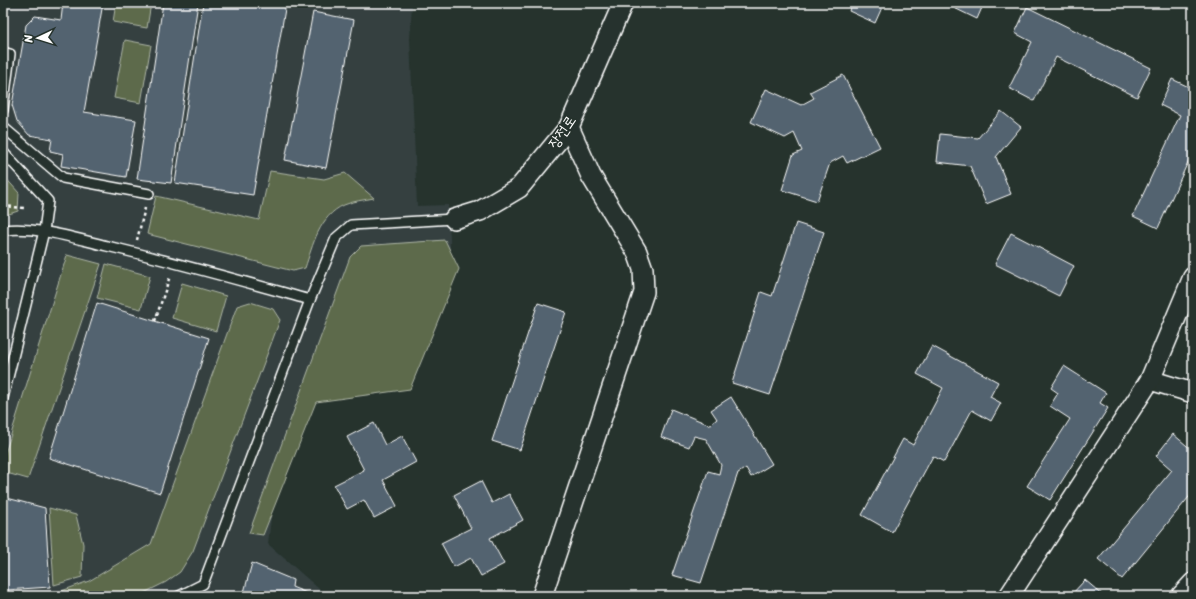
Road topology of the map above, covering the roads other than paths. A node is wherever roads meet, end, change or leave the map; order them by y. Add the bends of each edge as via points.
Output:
1 (623, 3) edge
2 (3, 52) edge
3 (3, 110) edge
4 (569, 126) junction
5 (3, 127) edge
6 (3, 152) edge
7 (149, 194) road end
8 (454, 219) joint
9 (3, 230) edge
10 (44, 231) junction
11 (1193, 277) edge
12 (310, 300) junction
13 (1150, 380) junction
14 (1193, 393) edge
15 (3, 398) edge
16 (1193, 582) edge
17 (203, 584) junction
18 (179, 596) edge
19 (199, 596) edge
20 (542, 596) edge
21 (1009, 596) edge
22 (1181, 596) edge

1 - 4 street, 장전로
2 - 3 lane via 10,54
4 - 8 street, 장전로 via 519,188 480,211
4 - 20 street via 591,176 637,252 643,269 644,292
5 - 7 lane via 63,178
6 - 10 lane via 48,201
8 - 12 lane via 351,225 336,238
9 - 10 lane via 16,228
10 - 12 lane via 174,262
10 - 15 lane
11 - 13 street
12 - 17 lane
13 - 14 street
13 - 21 street
16 - 22 street
17 - 18 lane
17 - 19 lane

